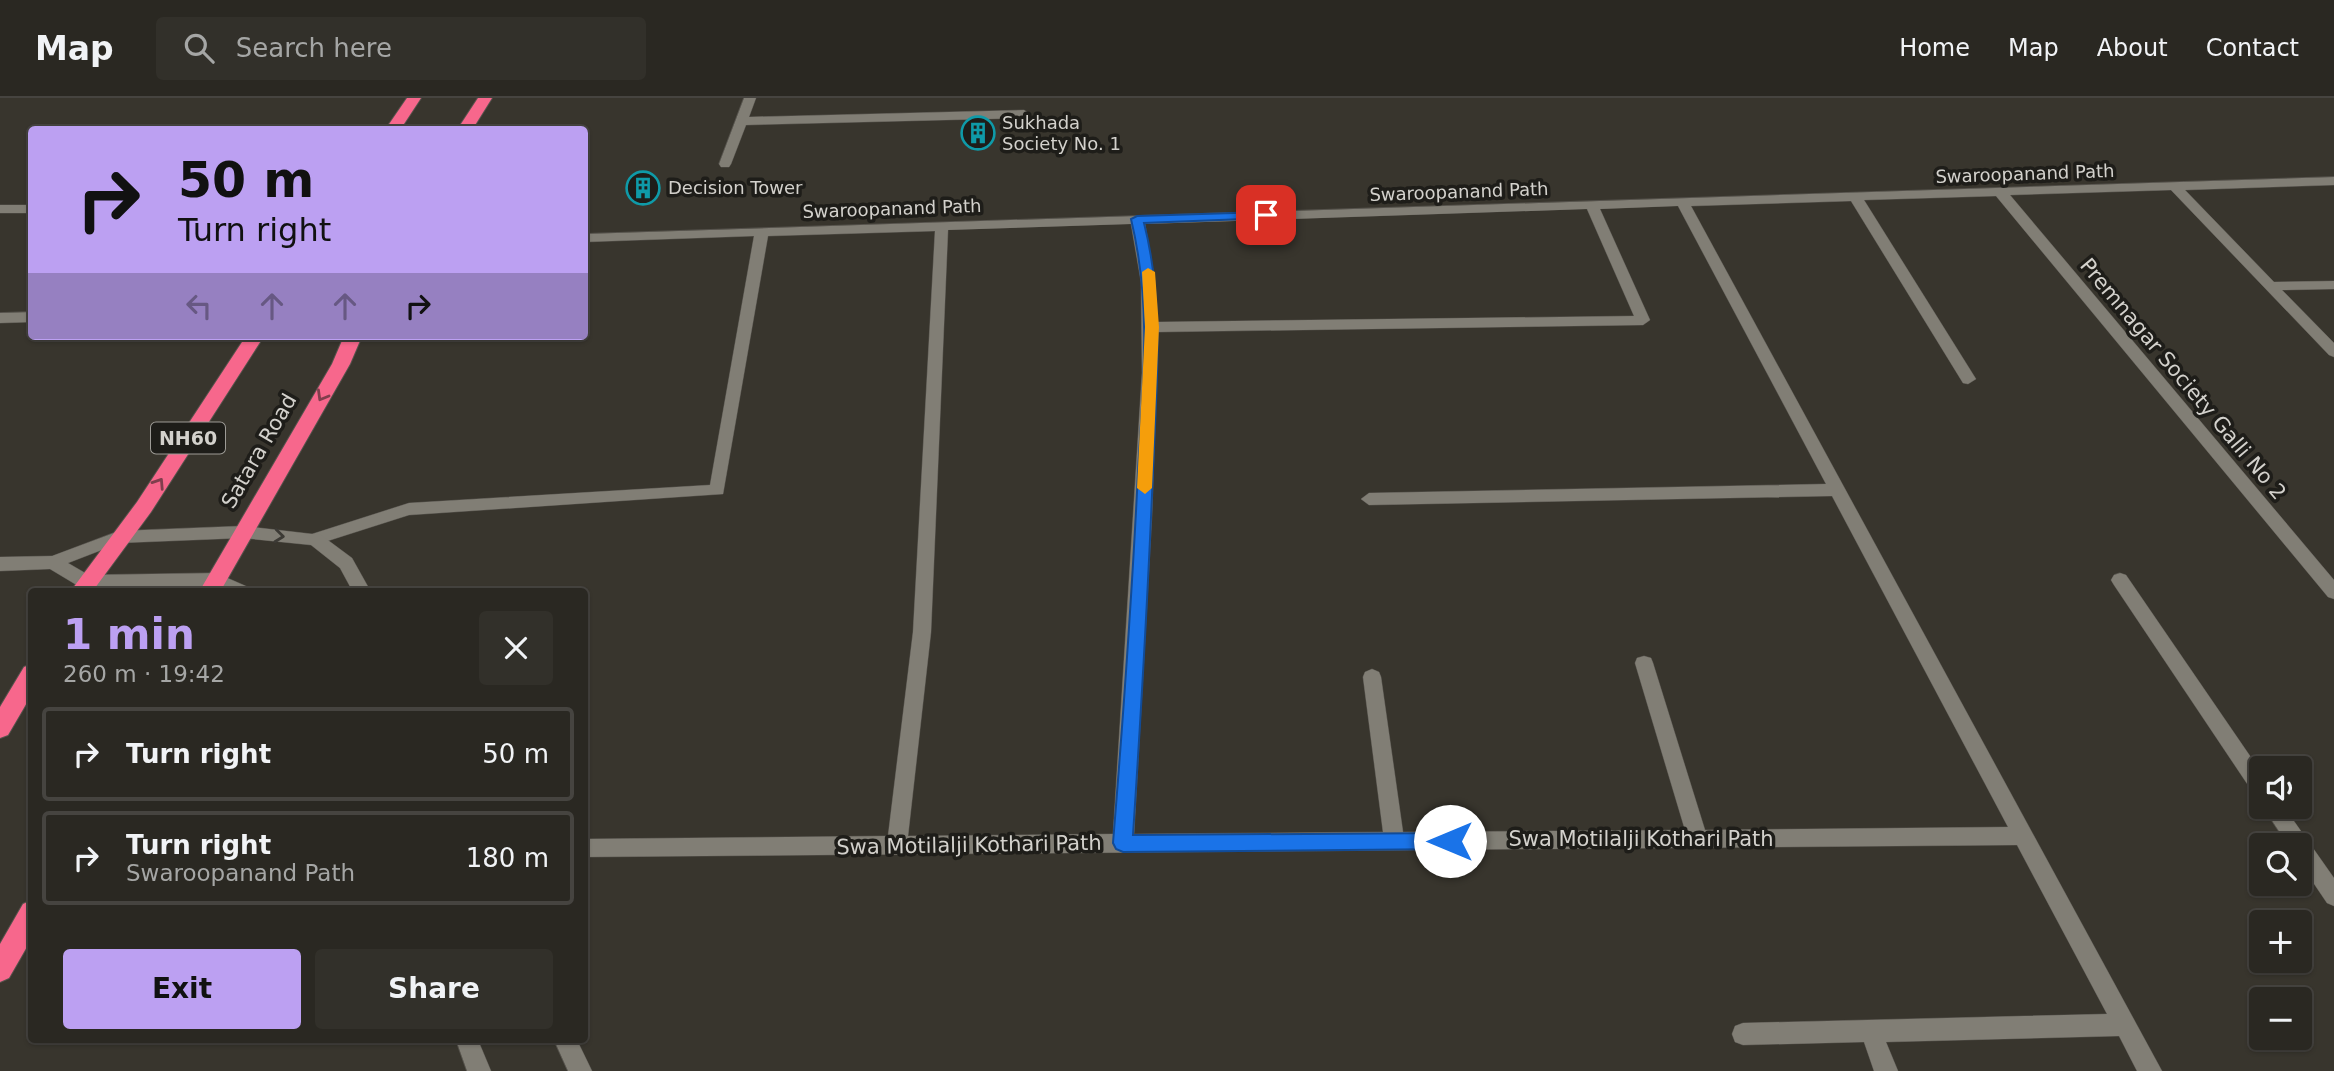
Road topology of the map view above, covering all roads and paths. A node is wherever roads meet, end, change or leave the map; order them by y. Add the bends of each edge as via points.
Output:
1 (414, 98) edge
2 (485, 98) edge
3 (750, 98) edge
4 (1024, 114) dead end
5 (742, 121) junction
6 (395, 126) edge
7 (467, 126) edge
8 (724, 164) dead end
9 (2334, 181) edge
10 (2174, 186) junction
11 (2000, 192) junction
12 (1855, 197) junction
13 (1682, 202) junction
14 (1592, 205) junction
15 (0, 209) edge
16 (28, 209) edge
17 (1137, 219) junction
18 (942, 225) junction
19 (762, 231) junction
20 (588, 238) edge
21 (2334, 285) edge
22 (2270, 286) junction
23 (28, 317) edge
24 (0, 318) edge
25 (1152, 327) junction
26 (252, 340) edge
27 (351, 340) edge
28 (2334, 352) edge
29 (1968, 379) dead end
30 (1838, 490) junction
31 (1369, 499) dead end
32 (243, 532) junction
33 (119, 537) junction
34 (315, 540) junction
35 (53, 562) junction
36 (0, 564) edge
37 (2120, 580) dead end
38 (212, 586) edge
39 (83, 587) edge
40 (360, 588) edge
41 (2334, 592) edge
42 (1644, 663) dead end
43 (1372, 677) dead end
44 (28, 680) edge
45 (0, 728) edge
46 (2249, 770) edge
47 (2281, 819) edge
48 (2025, 836) junction
49 (1698, 839) junction
50 (1394, 841) junction
51 (1123, 843) junction
52 (897, 845) junction
53 (588, 848) edge
54 (2334, 896) edge
55 (28, 919) edge
56 (0, 969) edge
57 (2126, 1025) junction
58 (1871, 1031) junction
59 (1743, 1034) dead end
60 (468, 1043) edge
61 (566, 1043) edge
62 (479, 1071) edge
63 (580, 1071) edge
64 (1886, 1071) edge
65 (2150, 1071) edge

1 - 6 highway
2 - 7 highway
3 - 5 street
4 - 5 street
5 - 8 street
9 - 10 street, Swaroopanand Path
10 - 11 street, Swaroopanand Path
10 - 22 street
11 - 12 street, Swaroopanand Path
11 - 41 street, Premnagar Society Galli No 2
12 - 13 street, Swaroopanand Path
12 - 29 street
13 - 14 street, Swaroopanand Path
13 - 30 street
14 - 17 street, Swaroopanand Path
14 - 25 street via 1643,320
15 - 16 street
17 - 18 street, Swaroopanand Path
17 - 25 street via 1148,262
18 - 19 street, Swaroopanand Path
18 - 52 street via 922,632
19 - 20 street, Swaroopanand Path
19 - 34 street via 717,490 409,509
21 - 22 street
22 - 28 street
23 - 24 street
25 - 51 street
33 -> 26 highway, NH60 via 144,507
27 -> 32 highway, Satara Road
30 - 31 street
30 - 48 street
32 - 33 street
32 -> 34 street
32 - 38 highway, Satara Road
33 - 35 street
33 - 39 highway, NH60
34 - 40 street via 346,564
35 - 36 street
35 - 39 street
37 - 46 street
38 - 39 street
42 - 49 street
43 - 50 street
44 - 45 highway
47 - 54 street
48 - 49 street, Swa Motilalji Kothari Path
48 - 57 street
49 - 50 street, Swa Motilalji Kothari Path
50 - 51 street, Swa Motilalji Kothari Path
51 - 52 street, Swa Motilalji Kothari Path
52 - 53 street, Swa Motilalji Kothari Path
55 - 56 highway
57 - 58 street
57 - 65 street
58 - 59 street
58 - 64 street
60 - 62 street
61 - 63 street

